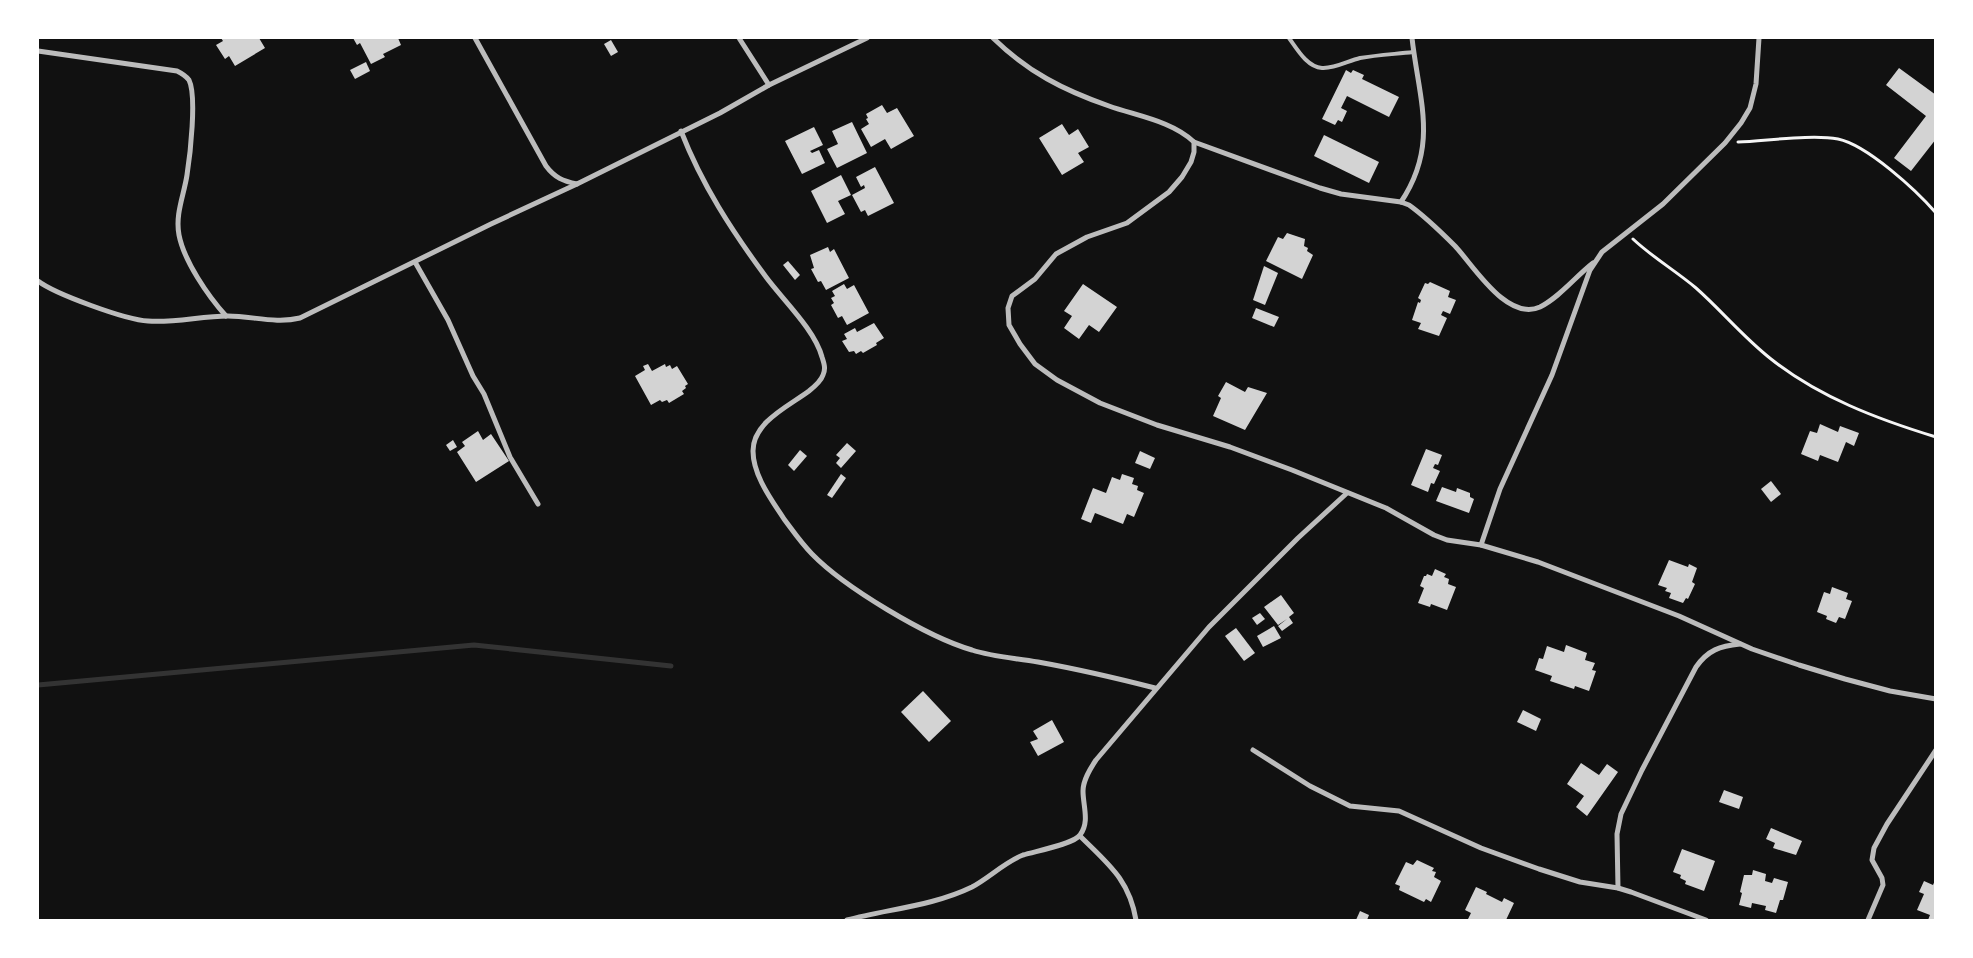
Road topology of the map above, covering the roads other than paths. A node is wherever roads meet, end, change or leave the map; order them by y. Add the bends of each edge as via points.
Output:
1 (475, 38) edge
2 (739, 38) edge
3 (867, 38) edge
4 (993, 38) edge
5 (1289, 38) edge
6 (1412, 38) edge
7 (1759, 38) edge
8 (38, 51) edge
9 (1414, 52) junction
10 (769, 85) junction
11 (681, 131) junction
12 (1194, 142) junction
13 (577, 184) junction
14 (1401, 202) junction
15 (1596, 260) junction
16 (415, 262) junction
17 (38, 281) edge
18 (226, 316) junction
19 (1347, 493) junction
20 (538, 504) dead end
21 (1480, 545) junction
22 (1742, 644) junction
23 (1156, 688) junction
24 (1936, 699) edge
25 (1253, 750) dead end
26 (1936, 750) edge
27 (1080, 836) junction
28 (1618, 888) junction
29 (847, 920) edge
30 (1136, 920) edge
31 (1706, 920) edge
32 (1868, 920) edge

1 - 13 street via 546,166 553,175
2 - 10 street
3 - 10 street
4 - 12 street via 1034,72 1068,90 1175,128
5 - 9 lane via 1304,58 1322,68 1375,56
6 - 9 street
7 - 15 street via 1756,84 1742,123 1663,204
8 - 18 street via 177,72 189,80 192,111 187,174 177,218 179,236 202,284
9 - 14 street via 1424,139 1420,166
10 - 11 street
11 - 13 street
11 - 23 street via 716,206 768,280 798,316 825,366 823,376 814,387 756,434 753,449 754,462 763,484 807,548 855,588 944,640 992,656 1072,669
12 - 14 street via 1327,190
12 - 19 street via 1191,162 1170,192 1127,223 1087,237 1056,254 1035,279 1012,296 1008,308 1009,325 1035,364 1100,403 1157,425 1262,458
13 - 16 street
14 - 15 street via 1416,210 1450,241 1490,288 1522,308 1539,307
15 - 21 street via 1548,383 1500,489
16 - 18 street via 300,318 277,321
16 - 20 street via 448,320 510,457
17 - 18 street via 116,314 146,321
19 - 21 street via 1386,508 1434,535
19 - 23 street via 1209,627
21 - 22 street via 1538,562
22 - 24 street via 1845,679
22 - 28 street via 1713,649 1703,657 1642,770 1619,823
23 - 27 street via 1088,773 1083,790 1086,812
25 - 28 street via 1310,786 1350,806 1399,811 1481,848 1538,869 1580,882
26 - 32 street via 1874,848 1872,860 1883,885
27 - 29 street via 1074,841 1020,856 972,887 949,896
27 - 30 street via 1128,889
28 - 31 street

